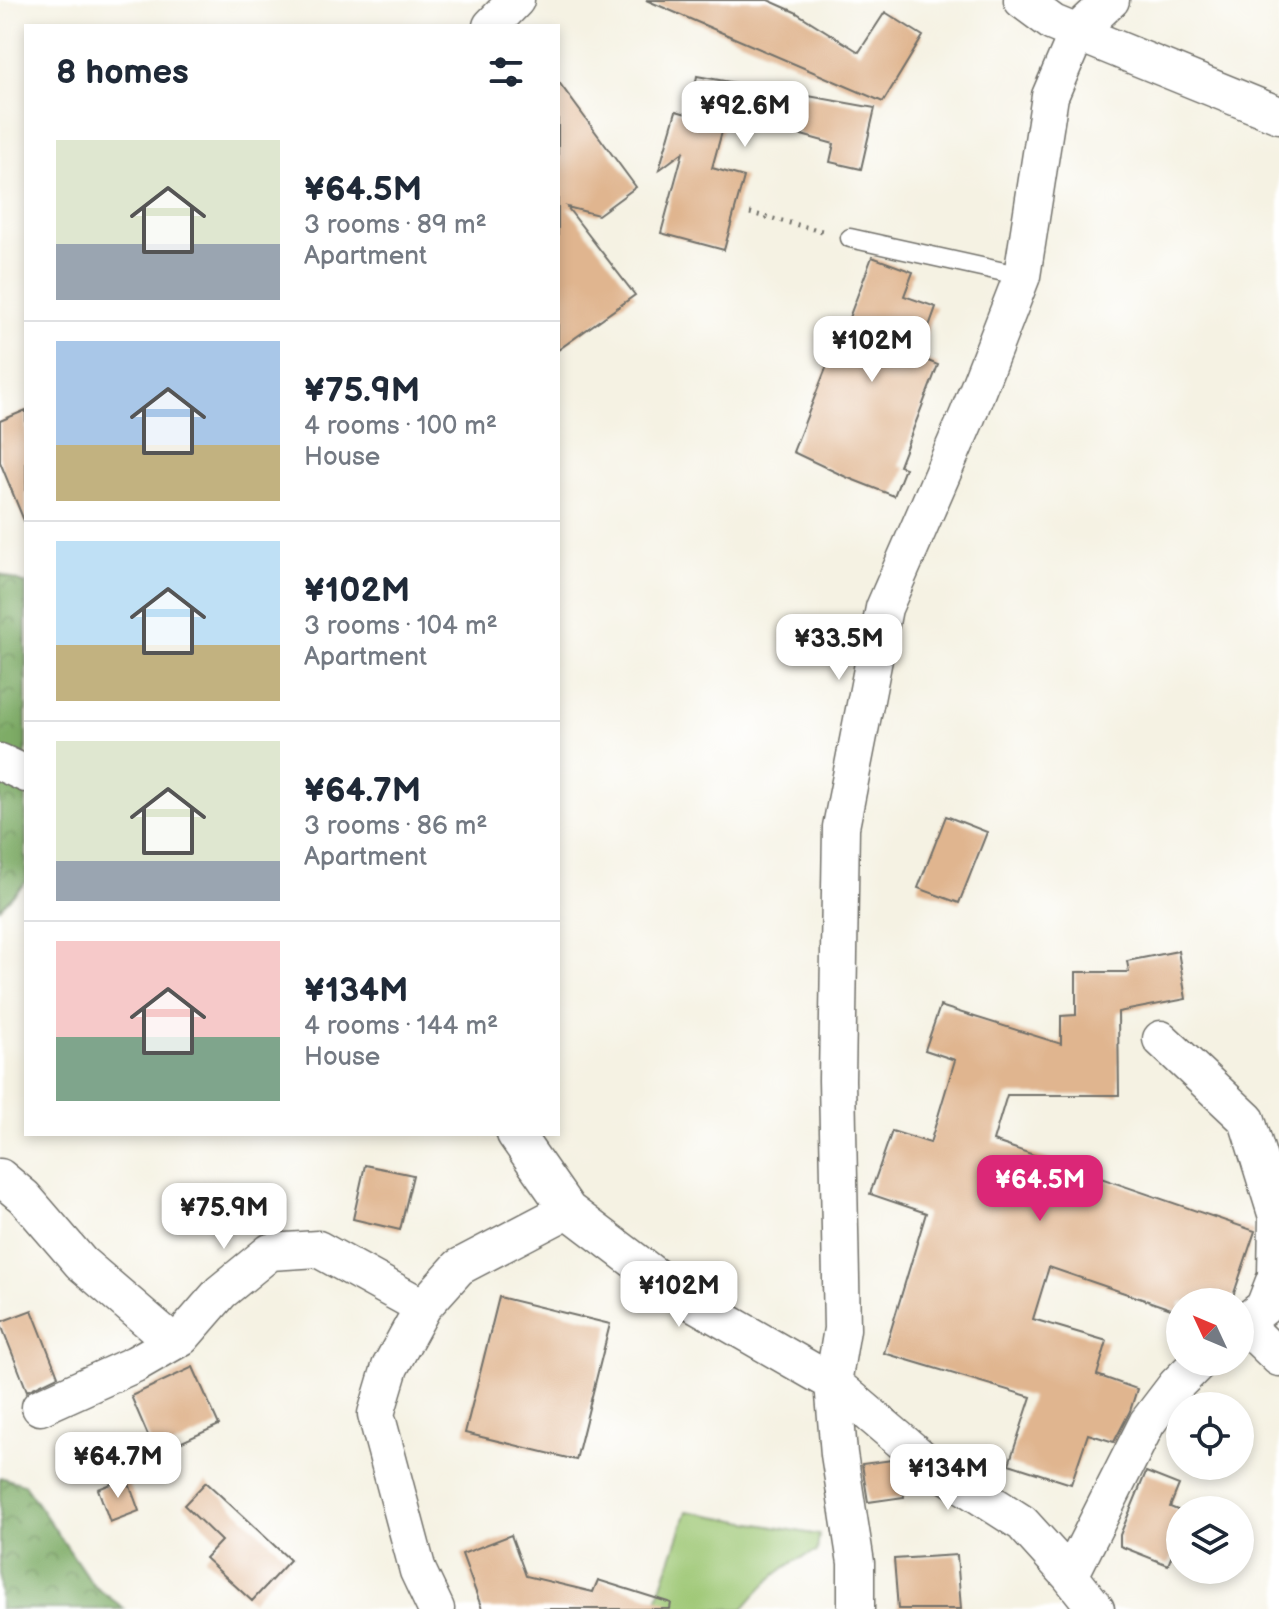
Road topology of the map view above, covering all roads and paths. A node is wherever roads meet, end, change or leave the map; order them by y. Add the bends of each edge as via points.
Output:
1 (516, 0) edge
2 (1022, 0) edge
3 (1111, 0) edge
4 (493, 24) edge
5 (1078, 31) junction
6 (1279, 115) edge
7 (750, 213) dead end
8 (850, 238) joint
9 (1022, 276) junction
10 (0, 762) edge
11 (24, 773) edge
12 (1161, 1039) dead end
13 (516, 1136) edge
14 (0, 1177) edge
15 (1274, 1185) edge
16 (568, 1210) junction
17 (423, 1307) junction
18 (1254, 1315) edge
19 (1254, 1336) edge
20 (173, 1342) junction
21 (1279, 1358) edge
22 (1185, 1376) edge
23 (833, 1383) junction
24 (40, 1407) dead end
25 (1070, 1576) junction
26 (436, 1609) edge
27 (856, 1609) edge
28 (1096, 1609) edge

1 - 4 street
2 - 5 street via 1053,23
3 - 5 street
5 - 6 street
5 - 9 street via 1050,96
7 - 8 path
8 - 9 lane
9 - 23 street via 884,608 841,827 837,1080 842,1329
10 - 11 street
12 - 15 street via 1247,1120
13 - 16 street
14 - 20 street via 81,1263
15 - 18 street via 1276,1276 1264,1307
16 - 17 street via 459,1267
16 - 23 street via 680,1295
17 - 20 street via 318,1249 270,1252 221,1292
17 - 26 street via 390,1367 376,1414 418,1571
19 - 21 street
20 - 24 street
22 - 25 street via 1147,1423
23 - 25 street via 925,1461 1022,1523
23 - 27 street via 856,1563
25 - 28 street

